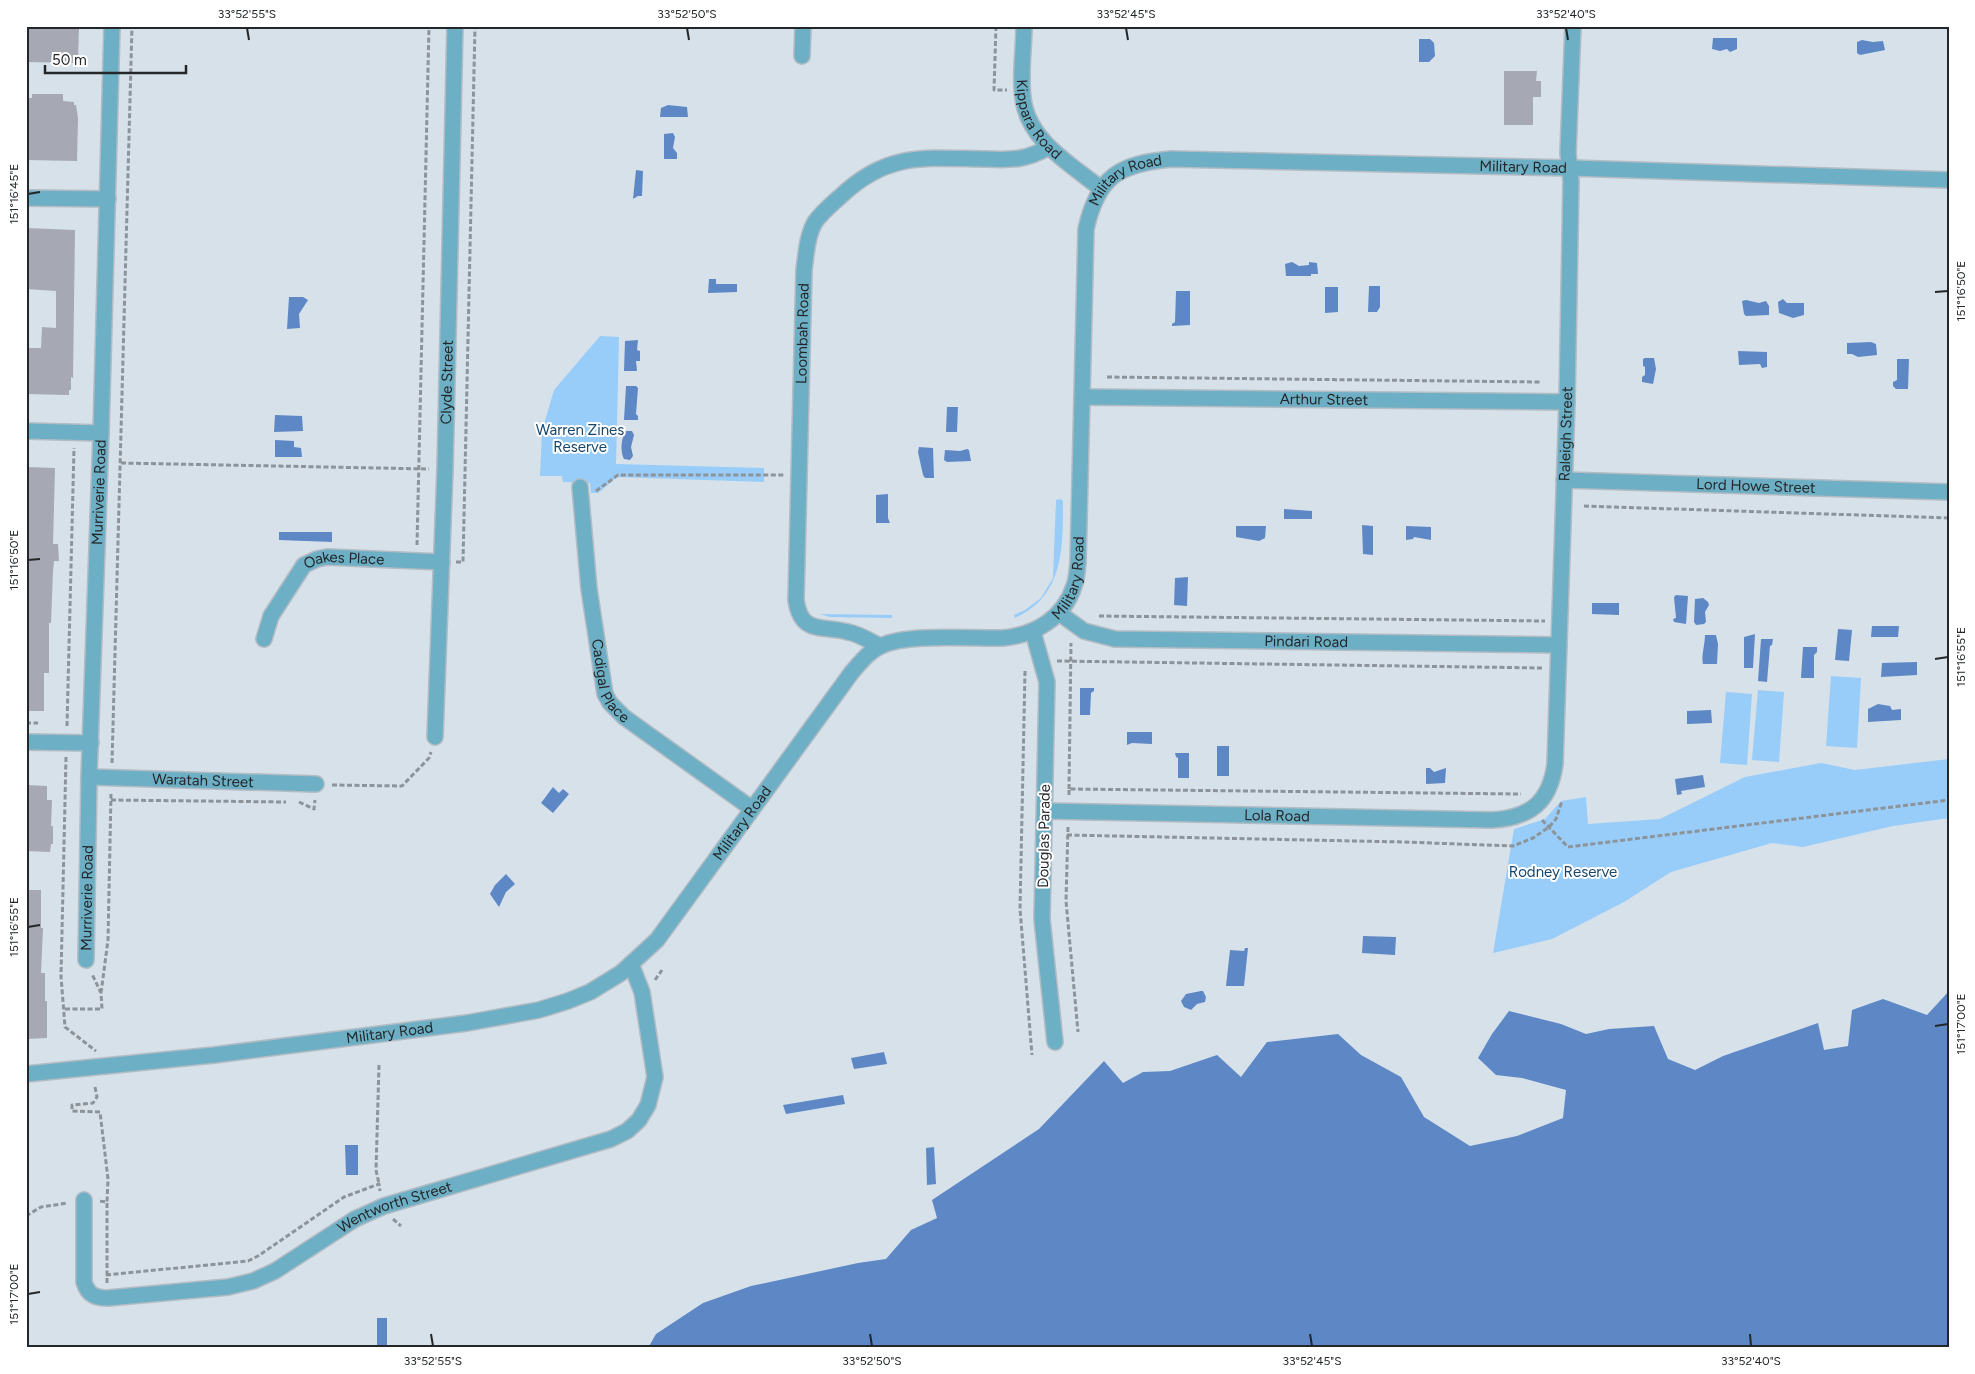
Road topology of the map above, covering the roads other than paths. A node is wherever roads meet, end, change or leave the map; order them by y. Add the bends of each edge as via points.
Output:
1 (112, 26) edge
2 (455, 26) edge
3 (803, 26) edge
4 (1024, 26) edge
5 (1573, 26) edge
6 (802, 56) dead end
7 (1049, 147) junction
8 (1570, 168) junction
9 (1949, 180) edge
10 (1100, 188) junction
11 (26, 198) edge
12 (108, 199) junction
13 (1083, 397) junction
14 (1567, 402) junction
15 (26, 431) edge
16 (101, 433) junction
17 (1564, 480) junction
18 (580, 487) dead end
19 (1949, 492) edge
20 (442, 562) junction
21 (1059, 613) junction
22 (1033, 632) junction
23 (264, 639) dead end
24 (1559, 645) junction
25 (880, 646) junction
26 (435, 737) road end
27 (26, 742) edge
28 (91, 744) junction
29 (89, 777) junction
30 (316, 784) road end
31 (751, 808) junction
32 (1045, 811) junction
33 (1510, 819) joint
34 (86, 960) road end
35 (631, 964) junction
36 (1055, 1042) dead end
37 (26, 1074) edge
38 (84, 1200) road end

1 - 12 street, Murriverie Road
2 - 20 street, Clyde Street
3 - 6 street
4 - 7 street, Kippara Road via 1024,103 1028,118
5 - 8 street, Raleigh Street
7 - 10 street, Kippara Road
7 - 25 street, Loombah Road via 1036,155 1014,160 901,160 874,171 851,186 815,223 807,245 796,600 800,617 806,624 850,632
8 - 9 street, Military Road
8 - 10 street, Military Road via 1171,159 1144,162 1125,169
8 - 14 street, Raleigh Street
10 - 13 street, Military Road via 1085,239
11 - 12 street
12 - 16 street, Murriverie Road
13 - 14 street, Arthur Street
13 - 21 street, Military Road via 1078,563 1075,585
14 - 17 street, Raleigh Street
15 - 16 street
16 - 28 street, Murriverie Road
17 - 19 street, Lord Howe Street
17 - 24 street, Raleigh Street
18 - 31 street, Cadigal Place via 588,588 605,694 624,717
20 - 23 street, Oakes Place via 327,557 310,561 304,565 271,616
20 - 26 street, Clyde Street
21 - 22 street, Military Road
21 - 24 street, Pindari Road via 1084,630 1115,639
22 - 25 street, Military Road via 1003,638 913,638
22 - 32 street, Douglas Parade via 1047,682
24 - 33 street, Raleigh Street via 1553,780 1547,794 1531,809
25 - 31 street, Military Road via 852,672
27 - 28 street
28 - 29 street, Murriverie Road
29 - 30 street, Waratah Street
29 - 34 street, Murriverie Road
31 - 35 street, Military Road via 662,933
32 - 33 street, Lola Road
32 - 36 street, Douglas Parade via 1042,919
35 - 37 street, Military Road via 590,992 568,1001 467,1023 224,1054
35 - 38 street, Wentworth Street via 642,992 655,1077 648,1105 638,1120 611,1139 384,1206 355,1219 275,1271 254,1281 228,1286 108,1298 91,1296 84,1282

